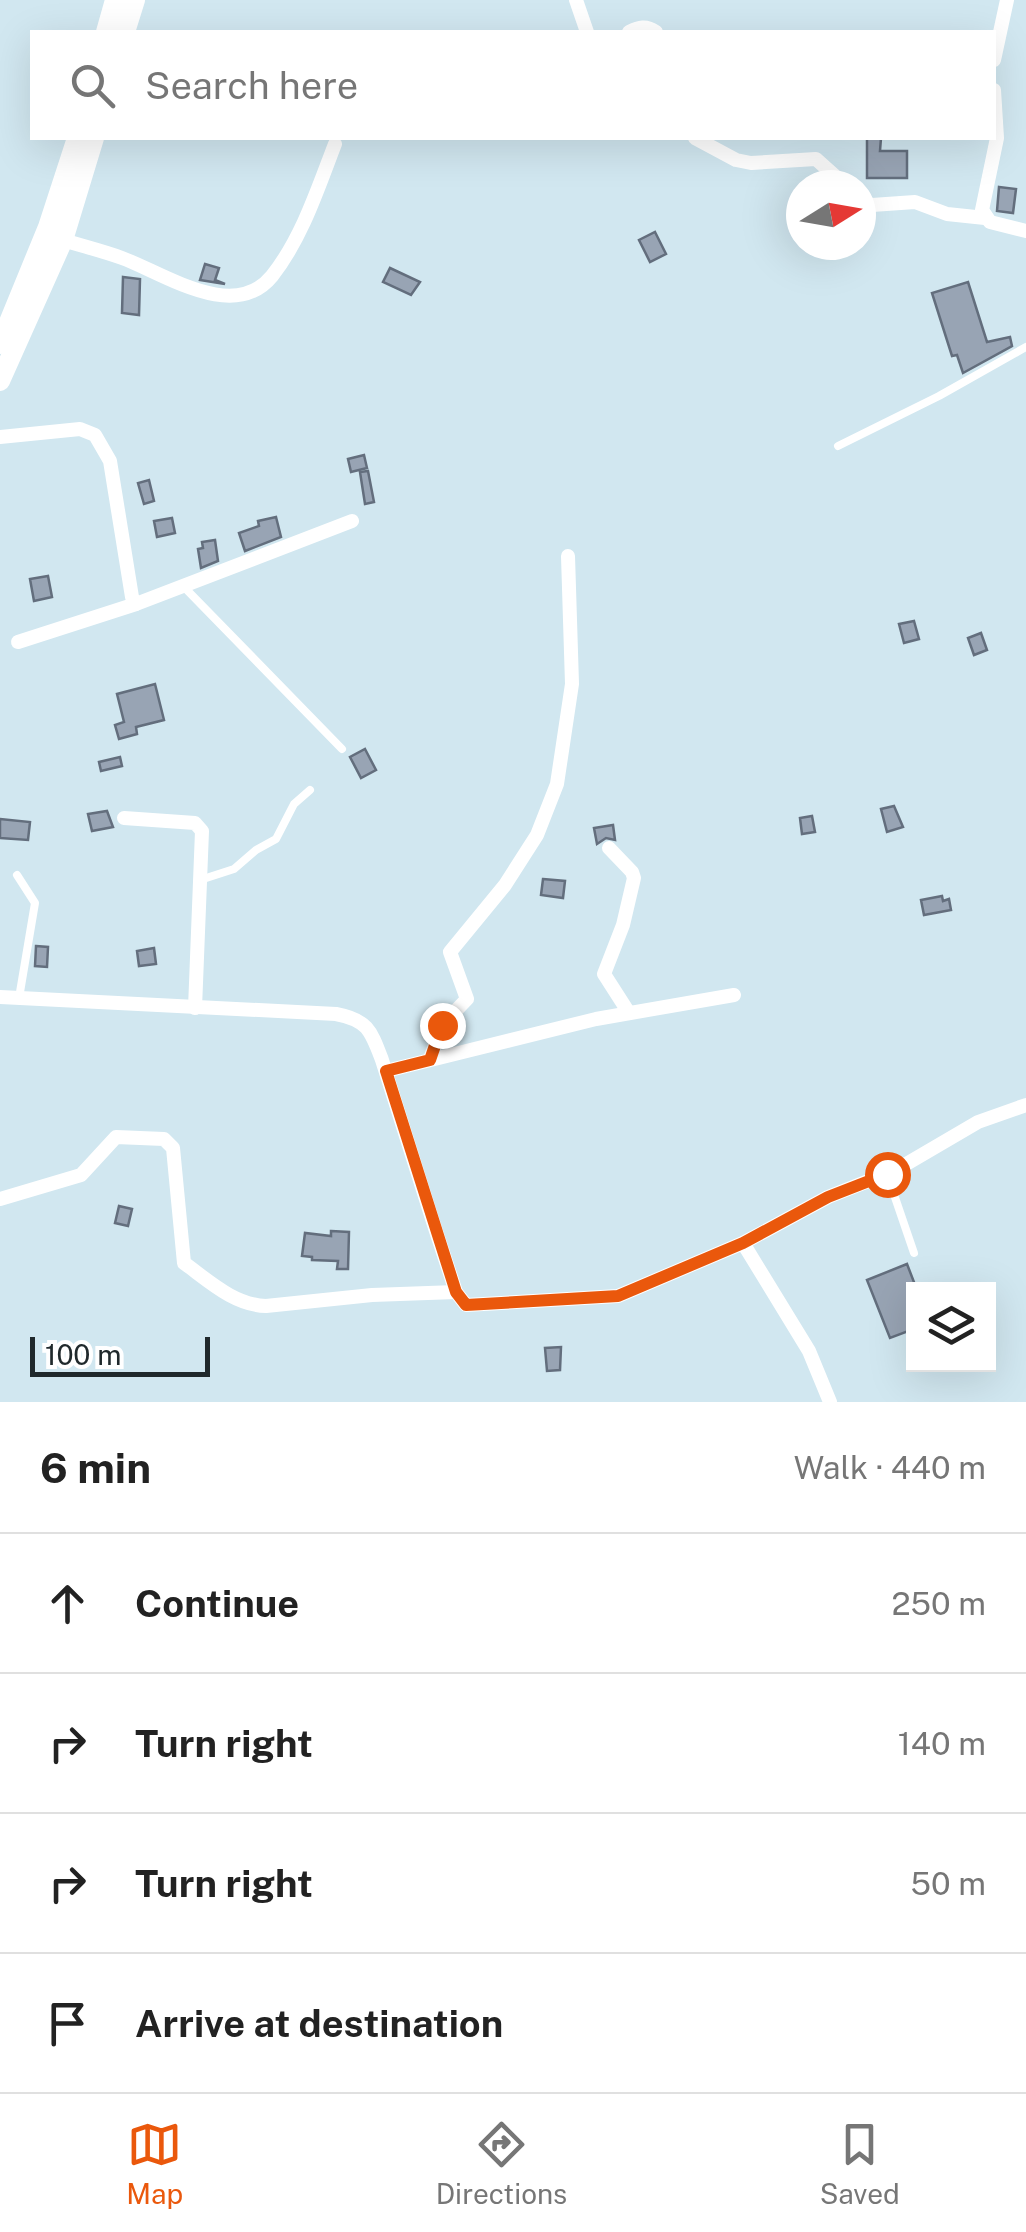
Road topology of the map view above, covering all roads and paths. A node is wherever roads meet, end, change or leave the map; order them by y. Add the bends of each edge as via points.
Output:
1 (116, 0) edge
2 (135, 0) edge
3 (576, 0) edge
4 (1007, 0) edge
5 (107, 30) edge
6 (126, 30) edge
7 (587, 30) edge
8 (996, 51) edge
9 (77, 140) edge
10 (93, 140) edge
11 (699, 140) edge
12 (996, 140) edge
13 (335, 144) dead end
14 (828, 170) edge
15 (876, 205) edge
16 (985, 218) junction
17 (1026, 231) edge
18 (63, 240) junction
19 (10, 295) edge
20 (0, 344) edge
21 (1026, 347) edge
22 (0, 381) edge
23 (0, 437) edge
24 (838, 446) dead end
25 (352, 521) dead end
26 (568, 556) dead end
27 (183, 586) junction
28 (136, 604) junction
29 (18, 642) dead end
30 (342, 749) dead end
31 (310, 790) dead end
32 (124, 818) dead end
33 (610, 848) dead end
34 (18, 875) dead end
35 (200, 880) junction
36 (734, 995) dead end
37 (0, 997) edge
38 (19, 998) junction
39 (195, 1008) junction
40 (629, 1013) junction
41 (430, 1060) junction
42 (386, 1071) junction
43 (1026, 1104) edge
44 (887, 1174) junction
45 (0, 1199) edge
46 (743, 1243) junction
47 (914, 1252) dead end
48 (456, 1292) junction
49 (830, 1402) edge

1 - 5 main road
2 - 6 main road
3 - 7 street
4 - 8 street
9 - 19 main road via 48,227
10 - 18 main road
11 - 14 street via 736,160 816,160
12 - 16 street
13 - 18 street via 303,224 270,278 241,294 194,289
15 - 16 street via 915,202
16 - 17 street
18 - 22 main road
19 - 20 main road
21 - 24 lane
23 - 28 street via 80,429 96,436 110,461
25 - 27 street
26 - 41 street via 572,703 558,784 516,868 450,952 467,999 442,1025
27 - 28 street
27 - 30 lane
28 - 29 street
31 - 35 lane via 294,804 276,839 234,869
32 - 35 street via 200,826
33 - 40 street via 634,878 604,974
34 - 38 lane via 36,904
35 - 39 street
36 - 40 street
37 - 38 street
38 - 39 street
39 - 42 street via 358,1019
40 - 41 street
41 - 42 street
42 - 48 street
43 - 44 street via 978,1122
44 - 46 street
44 - 47 lane
45 - 48 street via 80,1174 116,1137 164,1139 173,1148 184,1263 249,1306
46 - 48 street via 618,1296 466,1305
46 - 49 street via 809,1351

